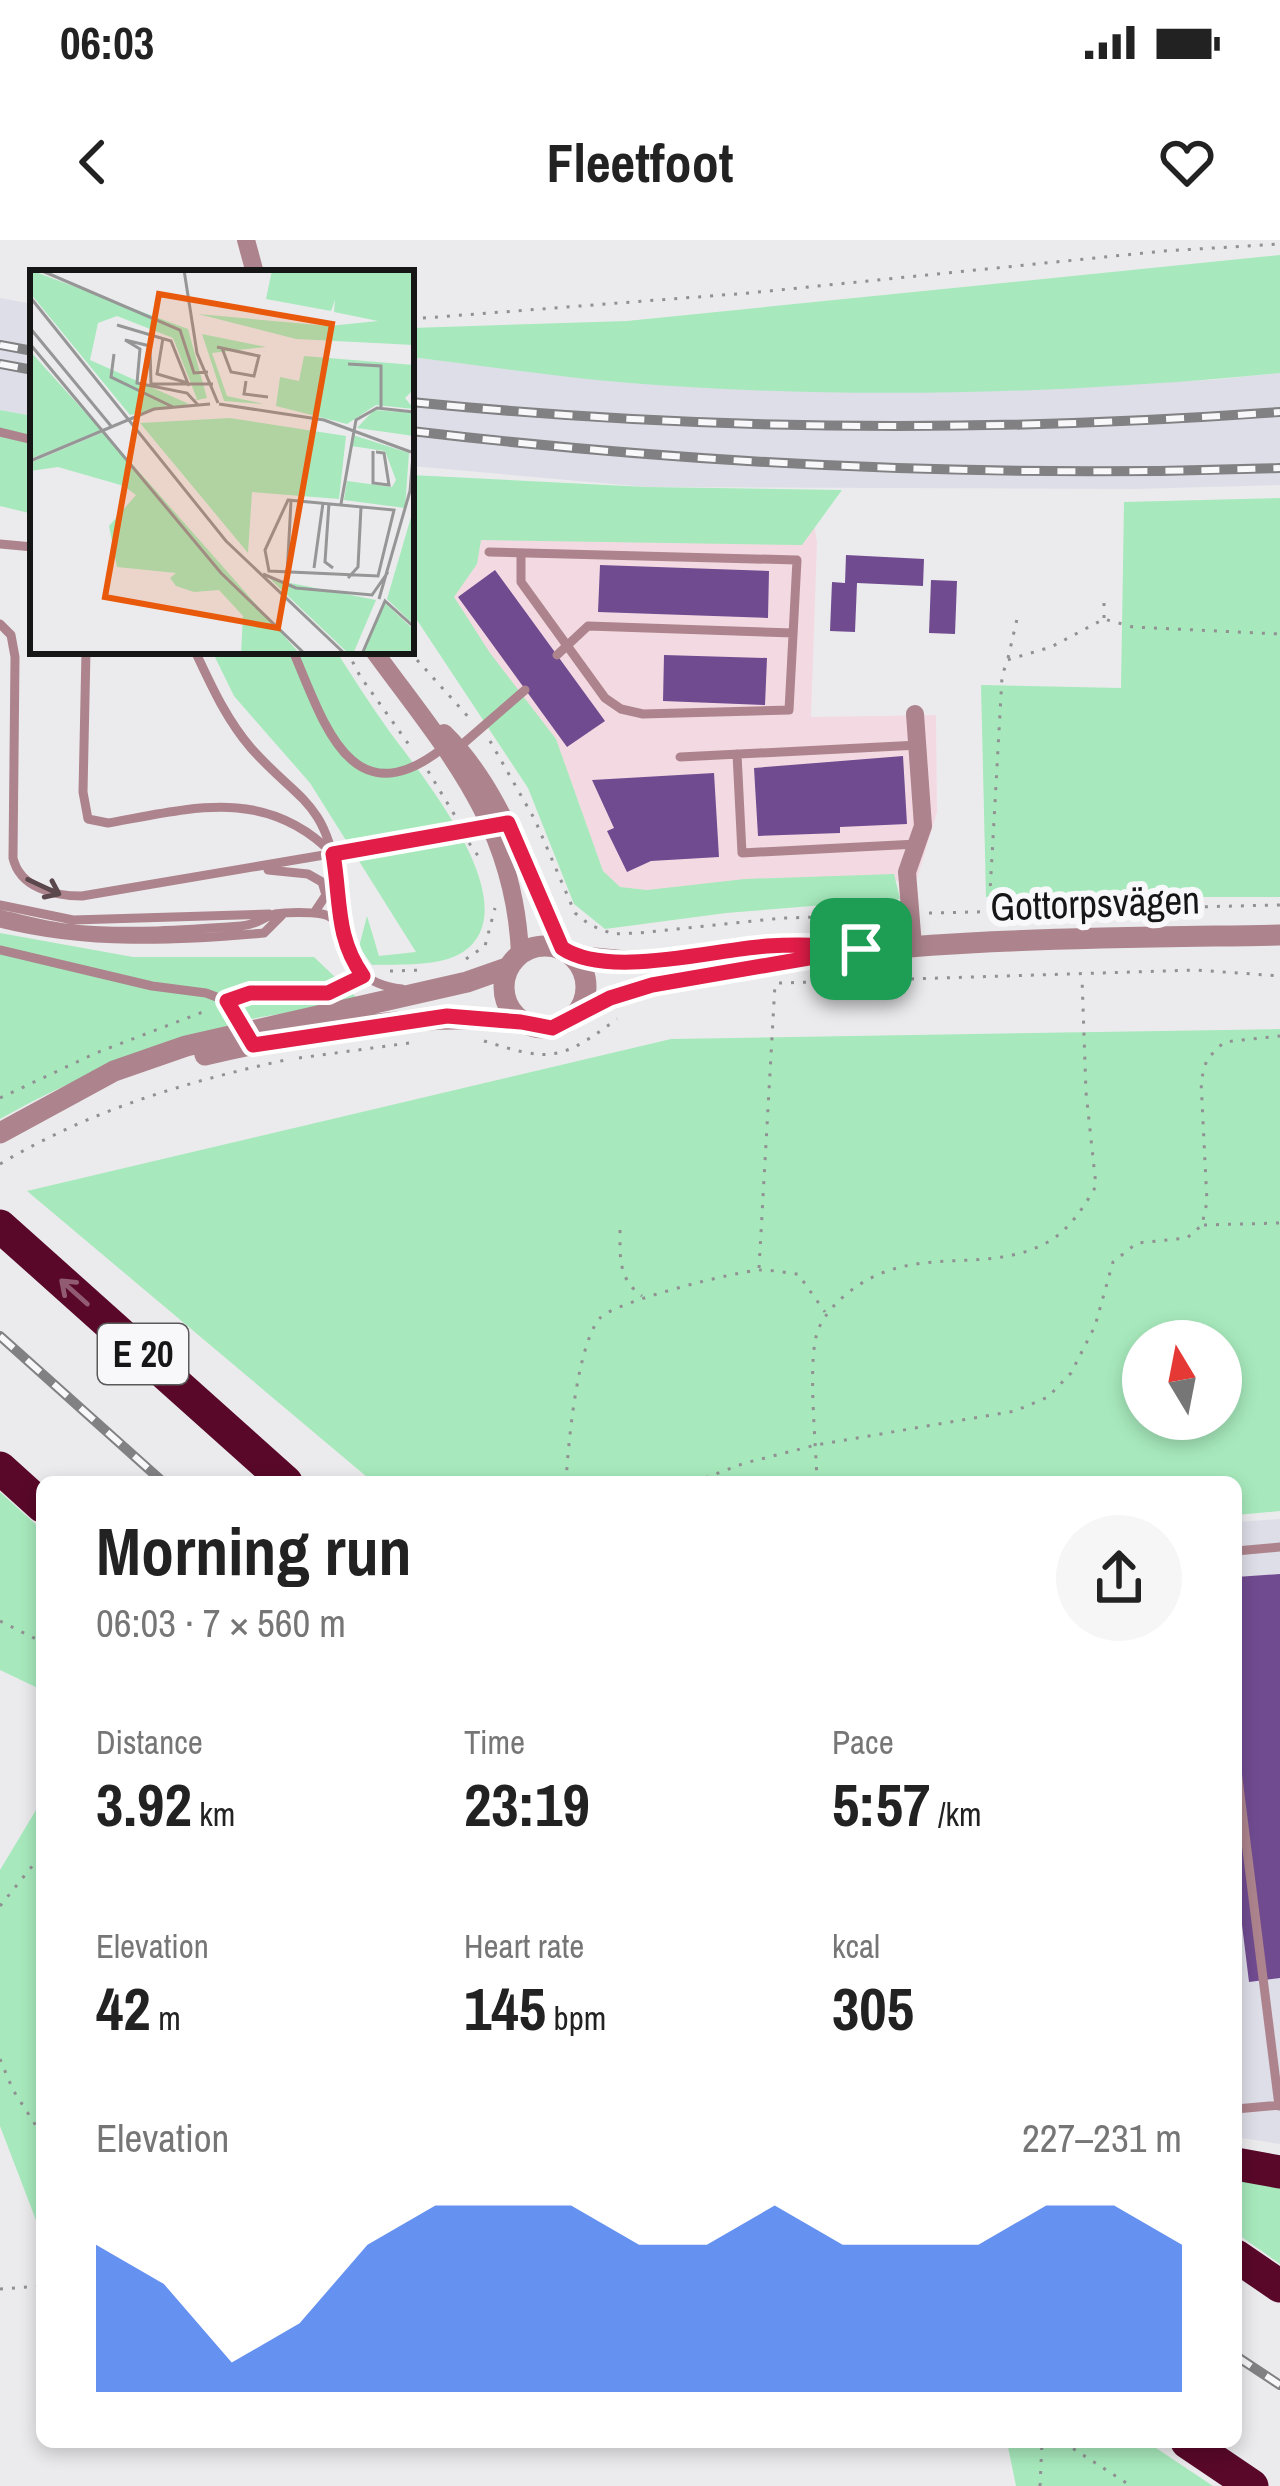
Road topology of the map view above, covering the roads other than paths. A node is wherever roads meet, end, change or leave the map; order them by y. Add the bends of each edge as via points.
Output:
1 (246, 240) edge
2 (254, 270) edge
3 (0, 432) edge
4 (30, 439) edge
5 (0, 544) edge
6 (30, 548) edge
7 (489, 552) dead end
8 (521, 553) junction
9 (0, 624) edge
10 (793, 633) junction
11 (568, 646) junction
12 (86, 654) edge
13 (196, 654) edge
14 (294, 654) edge
15 (376, 654) edge
16 (557, 655) dead end
17 (525, 690) dead end
18 (915, 714) dead end
19 (919, 745) junction
20 (451, 748) junction
21 (737, 754) junction
22 (680, 757) dead end
23 (11, 796) junction
24 (0, 805) edge
25 (500, 824) junction
26 (0, 835) edge
27 (916, 844) junction
28 (12, 845) junction
29 (333, 854) junction
30 (251, 868) junction
31 (314, 913) junction
32 (0, 914) edge
33 (278, 915) junction
34 (338, 921) junction
35 (1280, 935) edge
36 (913, 946) junction
37 (861, 949) junction
38 (0, 950) edge
39 (568, 952) junction
40 (514, 961) junction
41 (425, 992) junction
42 (577, 1014) junction
43 (521, 1022) junction
44 (249, 1038) junction
45 (0, 1133) edge
46 (0, 1226) edge
47 (0, 1468) edge
48 (279, 1476) edge
49 (36, 1501) edge
50 (1280, 1547) edge
51 (1242, 1550) edge
52 (1242, 1810) edge
53 (1279, 2106) edge
54 (1242, 2109) edge
55 (1242, 2165) edge
56 (1280, 2172) edge
57 (1242, 2260) edge
58 (1280, 2286) edge
59 (1196, 2448) edge
60 (1252, 2486) edge

1 - 2 street
3 - 4 lane
5 - 6 lane
7 - 8 lane
8 - 10 lane via 796,560
8 - 11 lane via 521,582
9 - 23 lane via 15,657
10 - 11 lane via 588,626
10 - 11 lane via 789,710 621,710
11 - 16 lane
12 - 29 lane via 88,819 245,806 290,820
13 - 29 lane via 251,748 318,813
14 - 20 lane via 352,763 385,776
15 - 20 street
17 - 20 lane
18 - 19 street
19 - 21 lane
19 - 27 street via 923,826
20 - 25 street
21 - 22 lane
21 - 27 lane via 742,854
23 - 24 lane
23 - 28 lane
25 - 29 lane
25 - 39 street
25 - 40 street via 514,893
26 - 28 lane
27 - 36 street via 908,872
28 -> 30 lane via 16,870 57,896
29 - 30 lane
29 - 34 lane
30 - 31 lane via 319,879 326,896
31 - 33 lane
31 - 34 lane
32 - 33 lane
32 - 33 lane via 107,940 264,933
34 - 41 lane via 363,976
35 - 36 street, Gottorpsvägen
36 - 37 street, Gottorpsvägen
37 - 39 street, Gottorpsvägen via 765,946 636,962
37 - 42 street, Gottorpsvägen via 668,981
38 - 44 lane via 206,993 227,1001
39 - 40 street, Gottorpsvägen via 547,945
39 - 42 street via 587,984
40 - 41 street, Gottorpsvägen
40 - 43 street via 505,998
41 - 44 street, Gottorpsvägen
42 - 43 street, Gottorpsvägen via 552,1028
43 - 44 street, Gottorpsvägen via 447,1016
44 - 45 street, Gottorpsvägen via 46,1108
48 -> 46 highway, E 20
47 - 49 highway
50 - 51 lane
52 - 53 lane
53 - 54 lane
55 - 56 highway
57 - 58 highway
59 - 60 highway

